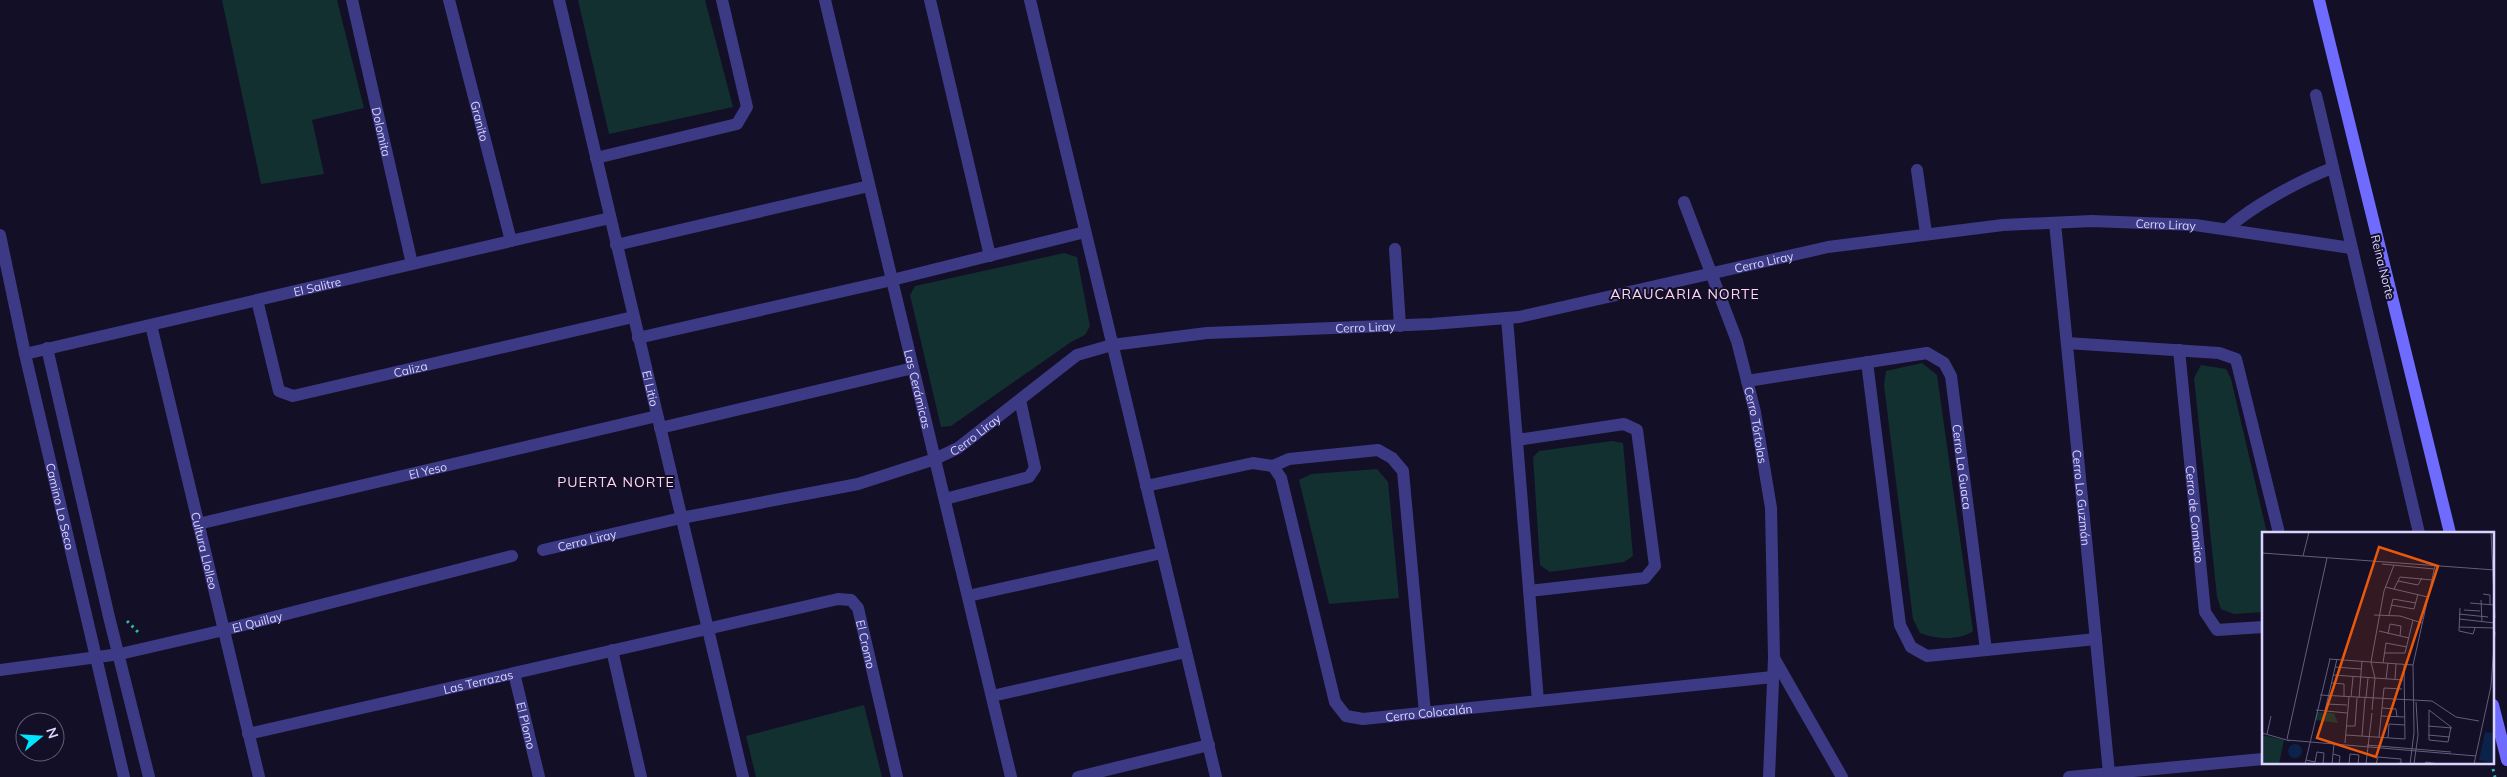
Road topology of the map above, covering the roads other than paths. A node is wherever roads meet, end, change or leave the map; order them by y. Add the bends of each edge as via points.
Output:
1 (352, 0) edge
2 (449, 0) edge
3 (559, 0) edge
4 (722, 0) edge
5 (825, 0) edge
6 (930, 0) edge
7 (1030, 0) edge
8 (2319, 0) edge
9 (2316, 95) dead end
10 (596, 158) junction
11 (2332, 168) junction
12 (1917, 170) dead end
13 (869, 186) junction
14 (1684, 202) dead end
15 (610, 218) junction
16 (2055, 223) junction
17 (2226, 229) junction
18 (1085, 232) junction
19 (1926, 234) junction
20 (0, 235) edge
21 (511, 241) junction
22 (616, 245) junction
23 (2350, 248) junction
24 (1394, 250) dead end
25 (990, 256) junction
26 (412, 264) junction
27 (1713, 274) junction
28 (892, 280) junction
29 (257, 300) junction
30 (633, 317) junction
31 (1507, 318) junction
32 (151, 324) junction
33 (1400, 326) junction
34 (638, 338) junction
35 (2067, 343) junction
36 (1112, 345) junction
37 (48, 348) junction
38 (2179, 350) junction
39 (25, 354) junction
40 (1867, 362) junction
41 (913, 368) junction
42 (1747, 381) junction
43 (1020, 400) junction
44 (658, 422) junction
45 (1517, 440) junction
46 (935, 458) junction
47 (1273, 466) junction
48 (1146, 486) junction
49 (945, 499) junction
50 (681, 518) junction
51 (198, 524) junction
52 (2279, 532) edge
53 (2419, 532) edge
54 (2450, 532) edge
55 (543, 550) dead end
56 (1162, 552) junction
57 (512, 556) dead end
58 (1529, 591) junction
59 (968, 596) junction
60 (2262, 627) edge
61 (708, 628) junction
62 (224, 630) junction
63 (2096, 639) junction
64 (612, 650) junction
65 (1986, 650) junction
66 (1186, 652) junction
67 (120, 654) junction
68 (1774, 658) junction
69 (96, 659) junction
70 (0, 670) edge
71 (514, 673) junction
72 (1773, 677) junction
73 (992, 696) junction
74 (1538, 701) junction
75 (1424, 713) junction
76 (2494, 713) edge
77 (248, 734) junction
78 (2497, 737) edge
79 (1208, 745) junction
80 (2262, 759) edge
81 (2507, 760) edge
82 (2109, 773) junction
83 (124, 777) edge
84 (149, 777) edge
85 (259, 777) edge
86 (539, 777) edge
87 (641, 777) edge
88 (742, 777) edge
89 (897, 777) edge
90 (1011, 777) edge
91 (1078, 777) edge
92 (1216, 777) edge
93 (1769, 777) edge
94 (1842, 777) edge
95 (2069, 777) edge

1 - 26 street, Dolomita
2 - 21 street, Granito
3 - 10 street, El Litio
4 - 10 street via 747,108 737,124
5 - 13 street, Las Cerámicas
6 - 25 street
7 - 18 street
8 - 54 street, Reina Norte
9 - 11 street
10 - 15 street, El Litio
11 - 17 street via 2313,175
11 - 23 street
12 - 19 street
13 - 22 street
13 - 28 street, Las Cerámicas
14 - 27 street, Cerro Tórtolas
15 - 21 street, El Salitre
15 - 22 street, El Litio
16 - 17 street, Cerro Liray via 2092,221
16 - 19 street, Cerro Liray
16 - 35 street, Cerro Lo Guzmán
17 - 23 street, Cerro Liray
18 - 25 street
18 - 36 street
19 - 27 street, Cerro Liray via 1828,247
20 - 39 street, Camino Lo Seco
21 - 26 street, El Salitre
22 - 30 street, El Litio
23 - 53 street
24 - 33 street
25 - 28 street
26 - 29 street, El Salitre
27 - 31 street, Cerro Liray
27 - 42 street, Cerro Tórtolas via 1737,341
28 - 34 street
28 - 41 street, Las Cerámicas
29 - 30 street, Caliza via 279,391 293,396
29 - 32 street, El Salitre
30 - 34 street, El Litio
31 - 33 street, Cerro Liray
31 - 45 street
32 - 37 street, El Salitre
32 - 51 street, Cultura Llolleo
33 - 36 street, Cerro Liray via 1207,333
34 - 44 street, El Litio
35 - 38 street
35 - 63 street, Cerro Lo Guzmán
36 - 43 street, Cerro Liray via 1077,355
36 - 48 street
37 - 39 street, El Salitre
37 - 67 street, Camino Lo Seco
38 - 52 street via 2219,353 2236,359
38 - 60 street, Cerro de Comaico via 2205,612 2217,630
39 - 69 street, Camino Lo Seco
40 - 42 street, Cerro La Guaca
40 - 65 street via 1900,625 1911,647 1927,656
40 - 65 street, Cerro La Guaca via 1927,353 1944,363 1952,376
41 - 44 street, El Yeso
41 - 46 street, Las Cerámicas
42 - 68 street, Cerro Tórtolas via 1770,508
43 - 46 street, Cerro Liray via 958,448
43 - 49 street via 1035,468 1029,477
44 - 50 street, El Litio
44 - 51 street, El Yeso
45 - 58 street
45 - 58 street via 1624,424 1637,430 1655,566 1645,578
46 - 49 street, Las Cerámicas
46 - 50 street, Cerro Liray via 858,484
47 - 48 street via 1253,463
47 - 75 street, Cerro Colocalán via 1281,478 1335,702 1346,716 1362,719
47 - 75 street via 1289,459 1378,450 1392,458 1403,471
48 - 56 street
49 - 59 street, Las Cerámicas
50 - 55 street, Cerro Liray
50 - 61 street, El Litio
51 - 62 street, Cultura Llolleo
56 - 59 street
56 - 66 street
57 - 62 street, El Quillay
58 - 74 street
59 - 73 street, Las Cerámicas
61 - 64 street, Las Terrazas
61 - 88 street, El Litio
61 - 89 street, El Cromo via 838,599 851,600 858,608
62 - 67 street, El Quillay
62 - 77 street, Cultura Llolleo
63 - 65 street
63 - 82 street, Cerro Lo Guzmán
64 - 71 street, Las Terrazas
64 - 87 street
66 - 73 street
66 - 79 street
67 - 69 street, El Quillay
67 - 84 street, Camino Lo Seco
68 - 72 street, Cerro Tórtolas
68 - 94 street, Cerro Tórtolas
69 - 70 street, El Quillay
69 - 83 street, Camino Lo Seco
71 - 77 street, Las Terrazas
71 - 86 street, El Plomo
72 - 74 street, Cerro Colocalán
72 - 93 street, Cerro Tórtolas
73 - 90 street, Las Cerámicas
74 - 75 street, Cerro Colocalán
76 - 78 street
77 - 85 street, Cultura Llolleo
78 - 81 street
79 - 91 street
79 - 92 street
80 - 82 street
82 - 95 street

